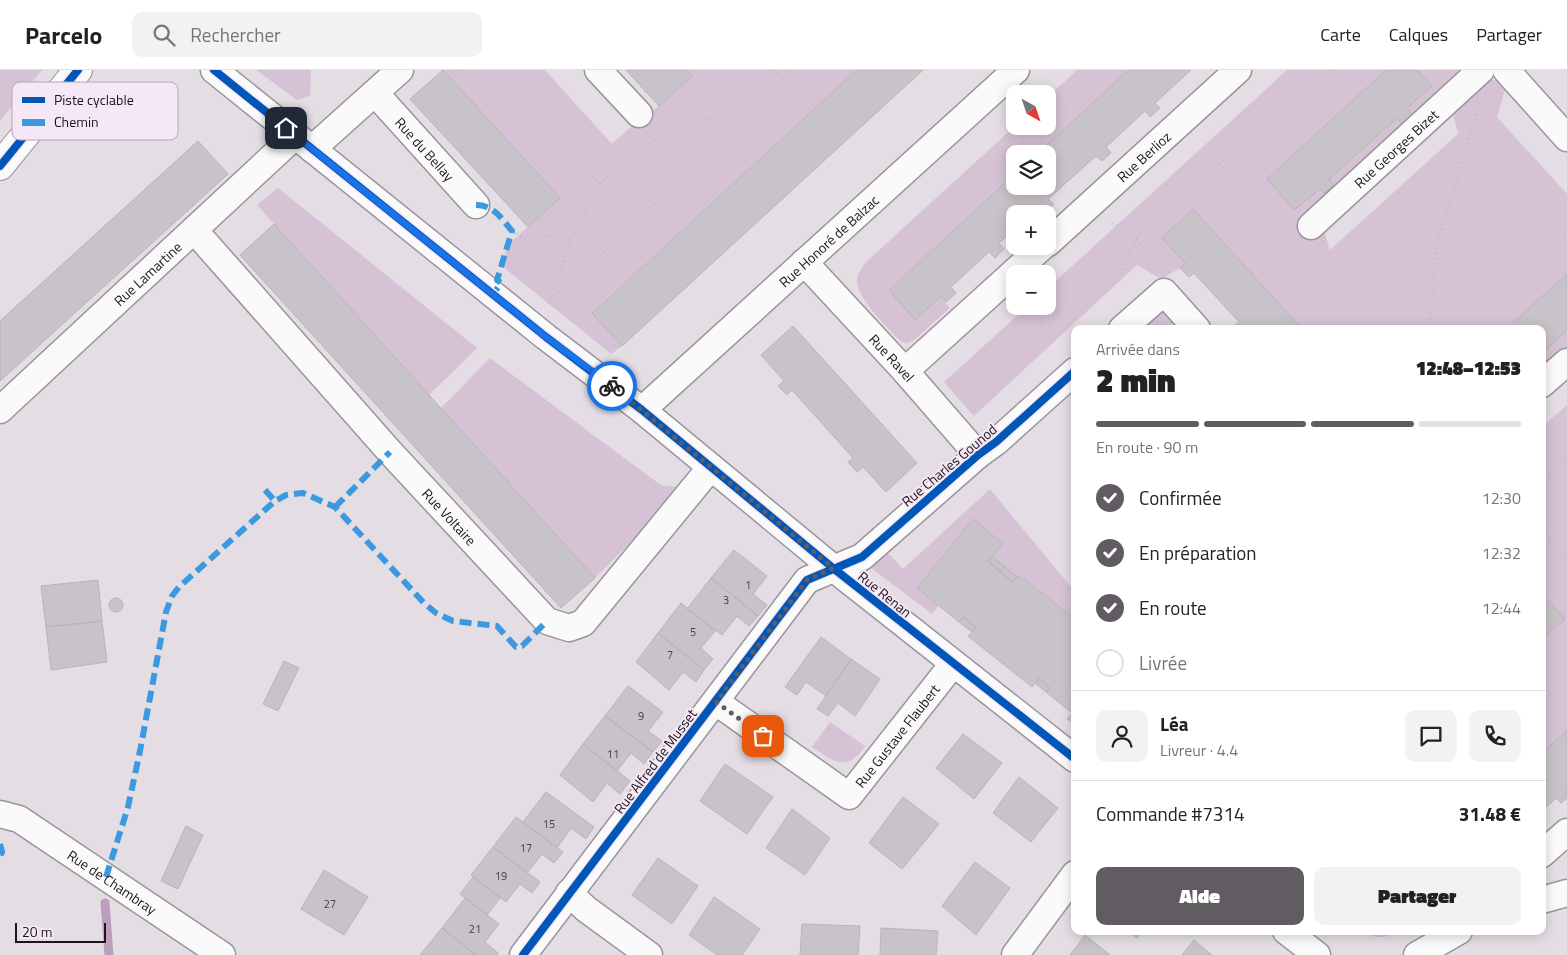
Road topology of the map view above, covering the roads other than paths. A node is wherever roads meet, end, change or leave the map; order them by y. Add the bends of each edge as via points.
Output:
1 (78, 70) edge
2 (214, 70) edge
3 (400, 70) edge
4 (598, 70) edge
5 (1016, 70) edge
6 (1238, 70) edge
7 (1481, 70) edge
8 (1506, 70) edge
9 (68, 82) edge
10 (375, 93) junction
11 (639, 114) dead end
12 (1567, 138) edge
13 (21, 140) edge
14 (304, 142) junction
15 (0, 166) edge
16 (476, 205) dead end
17 (1311, 226) road end
18 (194, 230) junction
19 (1056, 236) edge
20 (1034, 255) edge
21 (804, 262) junction
22 (1127, 325) edge
23 (1193, 325) edge
24 (1567, 362) edge
25 (905, 371) junction
26 (1071, 375) edge
27 (1546, 380) edge
28 (0, 410) edge
29 (642, 410) junction
30 (978, 455) junction
31 (711, 467) junction
32 (833, 568) junction
33 (953, 664) junction
34 (716, 702) junction
35 (1071, 756) edge
36 (0, 814) edge
37 (1567, 832) edge
38 (1546, 850) edge
39 (1071, 879) edge
40 (1567, 893) edge
41 (569, 894) junction
42 (1546, 899) edge
43 (1291, 935) edge
44 (1451, 935) edge
45 (222, 955) edge
46 (523, 955) edge
47 (649, 955) edge
48 (1015, 955) edge
49 (1317, 955) edge
50 (1417, 955) edge

1 - 9 street
2 - 14 street, Rue Renan
3 - 10 street, Rue Lamartine
4 - 11 street
5 - 21 street, Rue Honoré de Balzac
6 - 19 street, Rue Berlioz
7 - 17 street, Rue Georges Bizet
8 - 12 street
10 - 14 street, Rue Lamartine
10 - 16 street, Rue du Bellay
13 - 15 street
14 - 18 street, Rue Lamartine
14 - 29 street, Rue Renan
18 - 28 street, Rue Lamartine
18 - 31 street, Rue Voltaire via 390,452 547,621 569,628 583,623
20 - 25 street
21 - 25 street, Rue Ravel
21 - 29 street, Rue Honoré de Balzac
22 - 23 street via 1164,292
24 - 27 street
25 - 30 street, Rue Ravel
26 - 30 street, Rue Charles Gounod
29 - 31 street, Rue Renan
30 - 32 street, Rue Charles Gounod via 862,556
31 - 32 street, Rue Renan
32 - 33 street, Rue Renan
32 - 34 street, Rue Alfred de Musset via 807,580
33 - 34 street, Rue Gustave Flaubert via 849,796
33 - 35 street, Rue Renan
34 - 41 street, Rue Alfred de Musset
36 - 45 street, Rue de Chambray via 19,819
37 - 38 street
39 - 48 street
40 - 42 street
41 - 46 street, Rue Alfred de Musset
41 - 47 street
43 - 49 street
44 - 50 street

